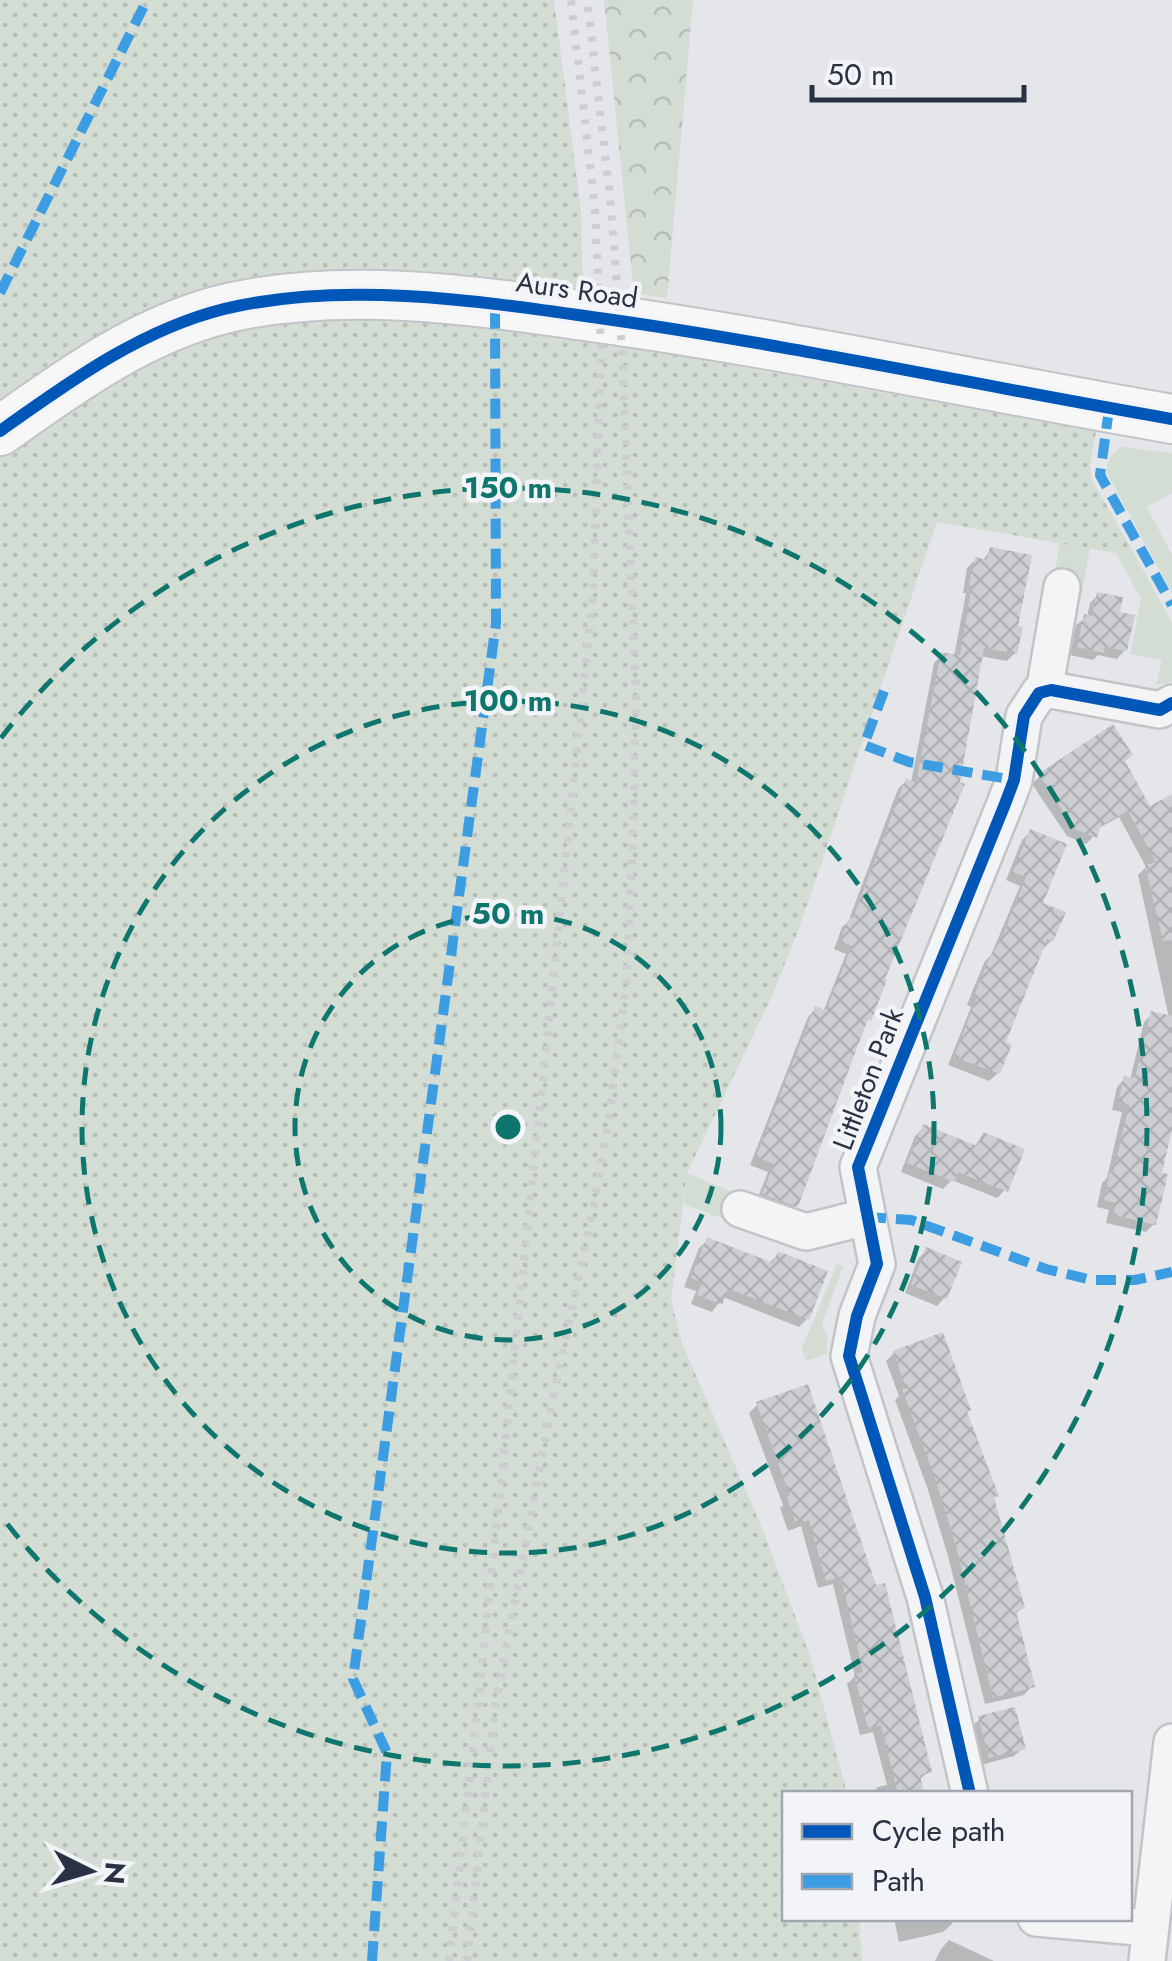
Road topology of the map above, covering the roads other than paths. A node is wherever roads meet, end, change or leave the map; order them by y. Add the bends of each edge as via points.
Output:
1 (1172, 419) edge
2 (0, 431) edge
3 (1062, 587) dead end
4 (1044, 692) junction
5 (1170, 708) edge
6 (740, 1208) dead end
7 (866, 1217) junction
8 (1172, 1742) edge
9 (969, 1791) edge
10 (1048, 1921) edge
11 (1148, 1945) edge

1 - 2 street, Aurs Road via 697,332 495,304 334,296 224,310 166,328
3 - 4 street, Littleton Park
4 - 5 street
4 - 7 street, Littleton Park via 1024,716 1014,780 858,1166
6 - 7 street via 806,1232
7 - 9 street, Littleton Park via 877,1264 848,1356 924,1597
8 - 11 street
10 - 11 street

